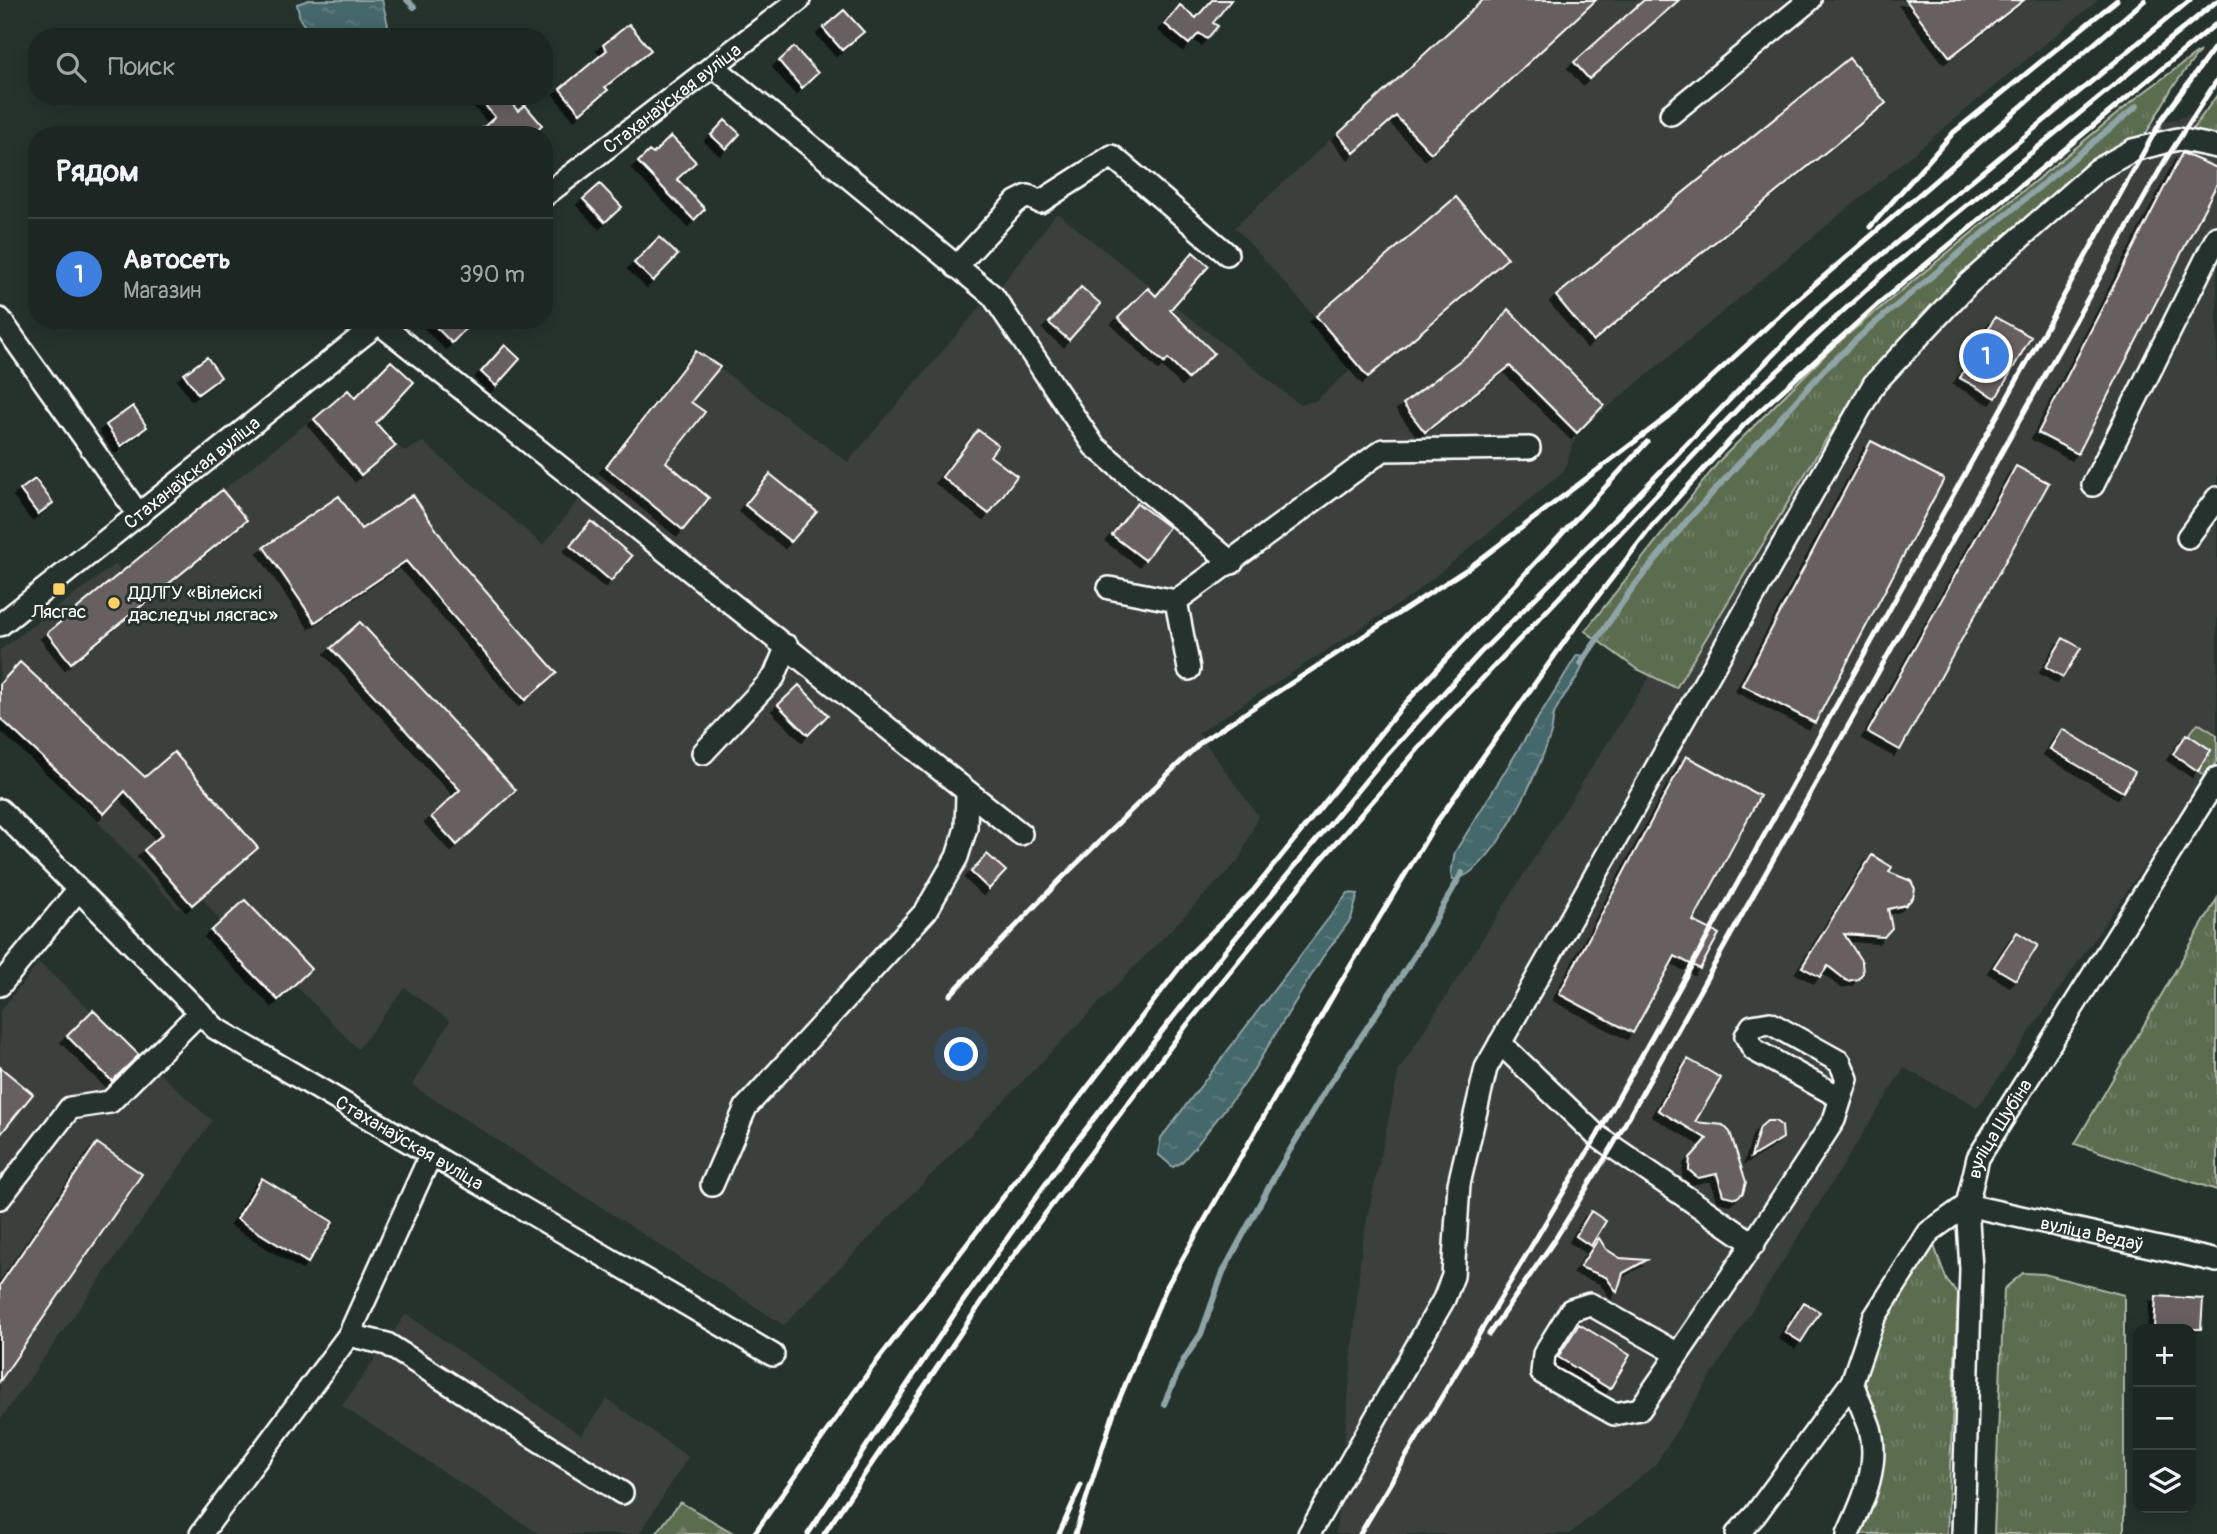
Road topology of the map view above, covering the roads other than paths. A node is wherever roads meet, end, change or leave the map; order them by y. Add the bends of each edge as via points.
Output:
1 (799, 0) edge
2 (1810, 0) edge
3 (713, 66) junction
4 (1671, 114) dead end
5 (2217, 147) edge
6 (553, 189) edge
7 (2217, 237) edge
8 (1227, 254) dead end
9 (956, 267) junction
10 (0, 319) edge
11 (370, 329) edge
12 (390, 329) edge
13 (1529, 448) dead end
14 (2093, 485) dead end
15 (2217, 498) edge
16 (139, 515) junction
17 (2188, 537) dead end
18 (1232, 563) junction
19 (1109, 588) dead end
20 (1176, 601) junction
21 (0, 625) edge
22 (787, 646) junction
23 (1189, 669) dead end
24 (703, 752) dead end
25 (2217, 778) edge
26 (967, 793) junction
27 (0, 810) edge
28 (1021, 834) dead end
29 (78, 890) junction
30 (0, 985) edge
31 (200, 1012) junction
32 (1500, 1043) junction
33 (1841, 1098) dead end
34 (431, 1154) junction
35 (712, 1185) dead end
36 (0, 1198) edge
37 (1967, 1205) junction
38 (1754, 1244) junction
39 (2217, 1261) edge
40 (349, 1335) junction
41 (1678, 1354) junction
42 (772, 1355) dead end
43 (1852, 1382) junction
44 (622, 1493) dead end
45 (201, 1534) edge
46 (1309, 1534) edge
47 (1737, 1534) edge
48 (1848, 1534) edge
49 (1963, 1534) edge

1 - 3 street, Стаханаўская вуліца
2 - 4 street
3 - 6 street, Стаханаўская вуліца
3 - 9 street
5 - 32 street via 2178,139 2133,150 2103,165 1968,284 1874,384
7 - 14 street
8 - 9 street via 1112,156 1040,202 1028,196 1016,202
9 - 18 street via 993,296 1094,446
10 - 16 street
11 - 16 street, Стаханаўская вуліца
12 - 22 street
13 - 18 street via 1383,450
15 - 17 street
16 - 21 street, Стаханаўская вуліца
18 - 20 street
19 - 20 street
20 - 23 street
22 - 24 street via 774,677
22 - 26 street
25 - 37 street, вуліца Шубіна via 1978,1158
26 - 28 street
26 - 35 street via 966,828 957,857 926,911 746,1107
27 - 29 street, Стаханаўская вуліца
29 - 30 street
29 - 31 street, Стаханаўская вуліца
31 - 34 street, Стаханаўская вуліца via 215,1028
31 - 36 street via 110,1102 69,1108
32 - 38 street via 1597,1136
32 - 46 street via 1486,1068 1459,1184 1453,1276
33 - 38 street via 1834,1120
34 - 40 street
34 - 42 street, Стаханаўская вуліца
37 - 39 street, вуліца Ведаў
37 - 43 street via 1929,1232 1874,1318
37 - 49 street, вуліца Шубіна via 1971,1269
38 - 41 street
40 - 44 street via 387,1344
40 - 45 street
41 - 41 street via 1640,1409 1614,1414 1542,1373 1544,1354 1571,1310 1590,1304
43 - 47 street
43 - 48 street via 1870,1428 1873,1456 1868,1491

